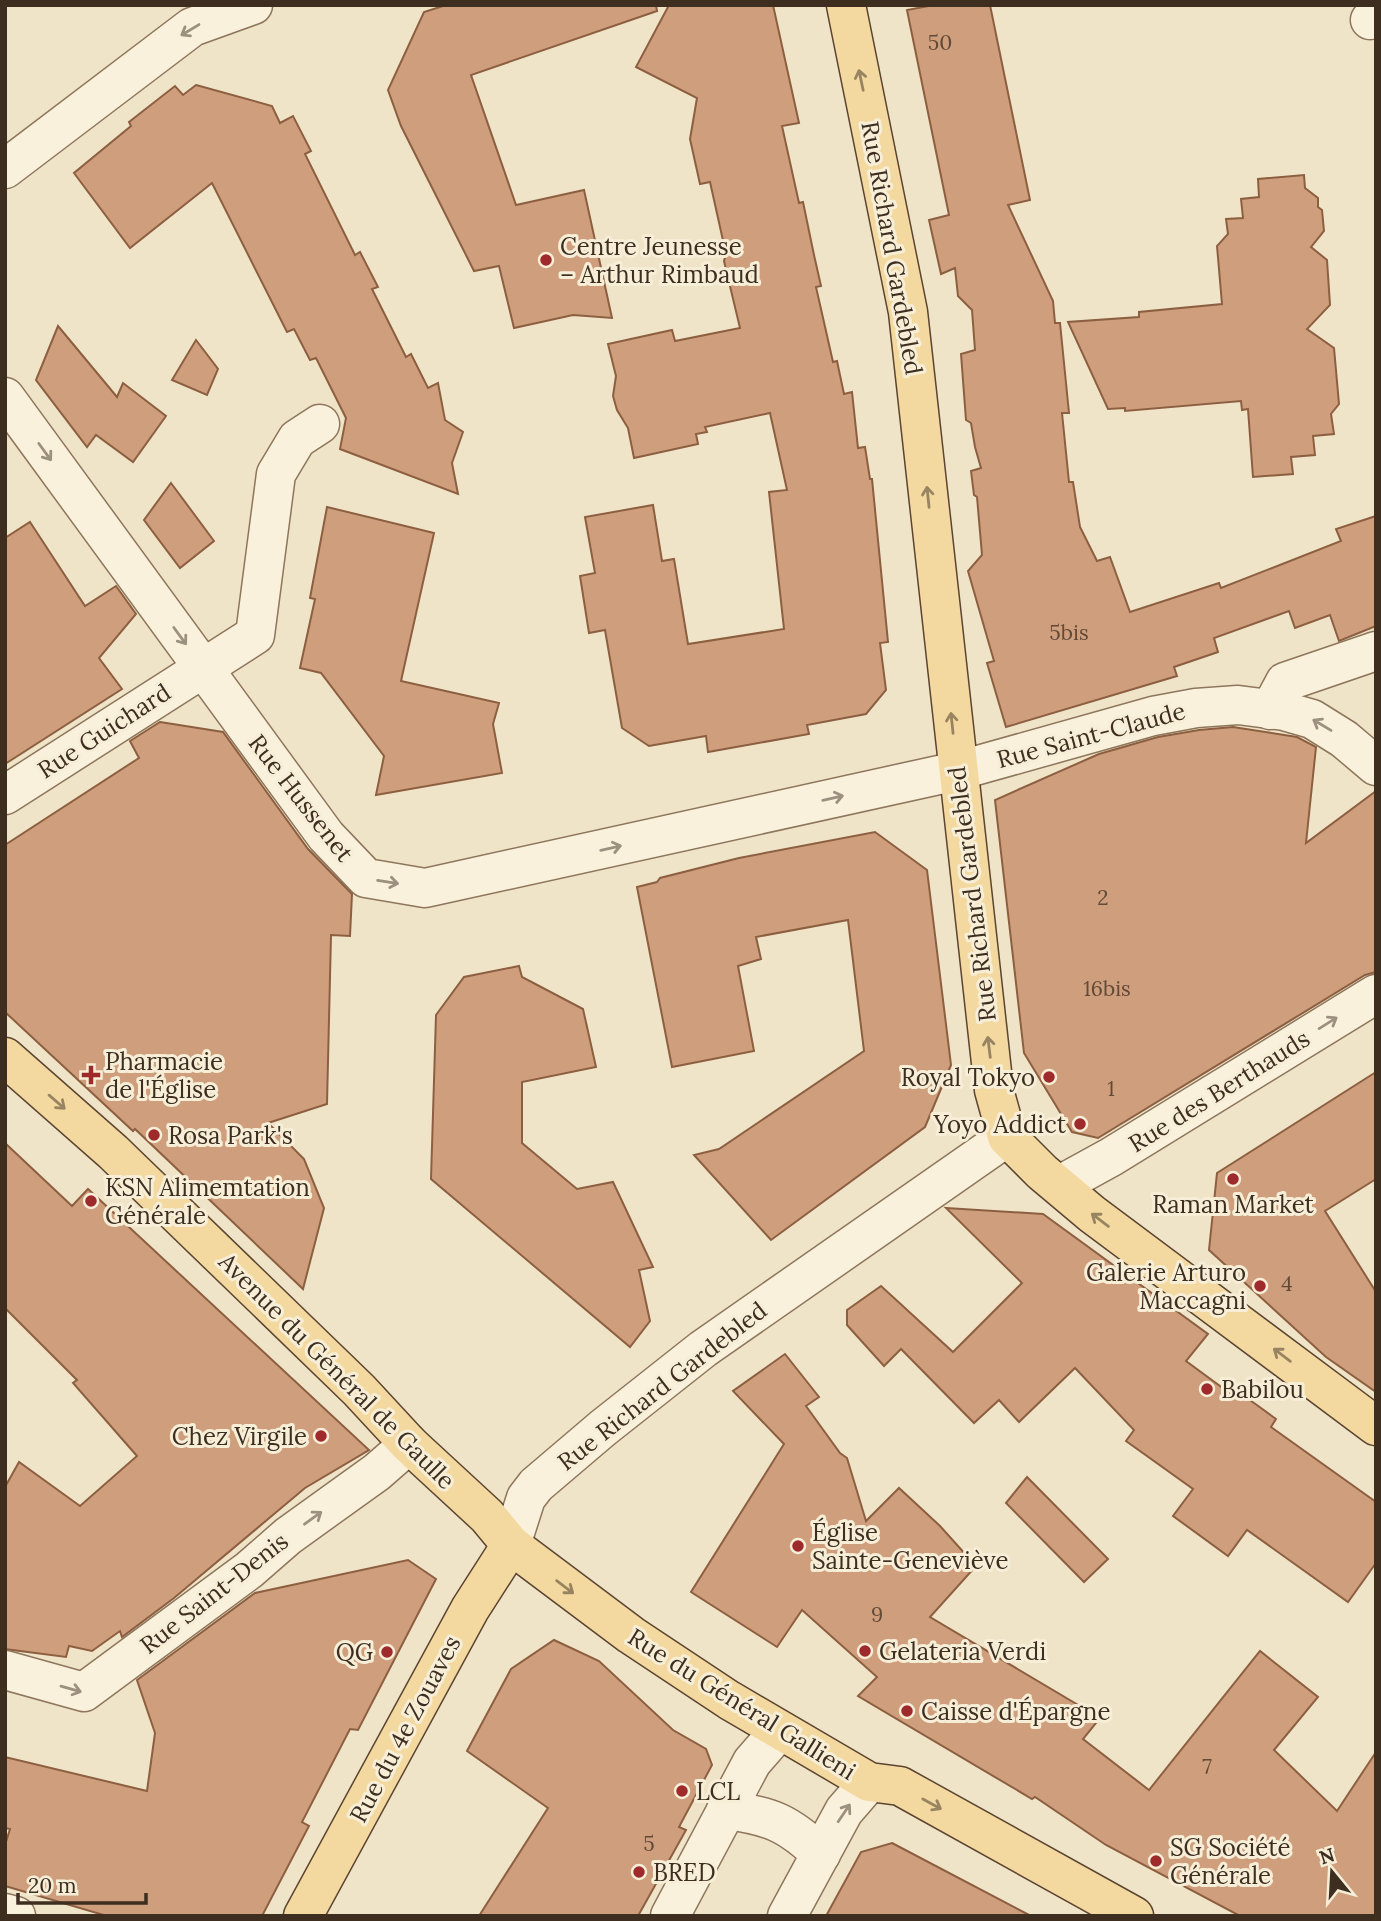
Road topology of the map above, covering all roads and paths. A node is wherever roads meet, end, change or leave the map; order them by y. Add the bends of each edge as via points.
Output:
1 (253, 5) edge
2 (846, 5) edge
3 (5, 169) edge
4 (5, 397) edge
5 (320, 424) dead end
6 (1376, 651) edge
7 (203, 668) junction
8 (1270, 710) junction
9 (1376, 766) edge
10 (957, 771) junction
11 (5, 794) edge
12 (1376, 994) edge
13 (5, 1057) edge
14 (1007, 1138) junction
15 (1060, 1185) junction
16 (1376, 1426) edge
17 (409, 1444) junction
18 (511, 1545) junction
19 (5, 1670) edge
20 (779, 1731) junction
21 (869, 1783) junction
22 (726, 1810) junction
23 (821, 1854) junction
24 (5, 1913) edge
25 (16, 1916) edge
26 (303, 1916) edge
27 (670, 1916) edge
28 (787, 1916) edge
29 (1134, 1916) edge

1 -> 3 street via 192,27
10 -> 2 main road, Rue Richard Gardebled via 908,312
4 -> 7 street, Rue Hussenet
5 - 7 street, Rue Guichard via 297,439 276,474 255,635
6 - 8 street via 1285,682
7 -> 10 street, Rue Hussenet via 326,836 366,878 425,888
7 - 11 street, Rue Guichard
9 -> 8 street, Rue Saint-Claude via 1312,719
8 - 10 street, Rue Saint-Claude via 1238,705 1153,716
14 -> 10 main road, Rue Richard Gardebled via 994,1090
15 -> 12 street, Rue des Berthauds
13 -> 17 main road, Avenue du Général de Gaulle via 113,1152
14 - 15 main road
14 - 18 street, Rue Richard Gardebled via 703,1349 603,1428 536,1485 526,1499
16 -> 15 main road via 1092,1214
17 - 18 main road, Avenue du Général de Gaulle via 487,1516
19 -> 17 street, Rue Saint-Denis via 84,1692
18 -> 20 main road, Rue du Général Gallieni via 631,1635
18 - 26 main road, Rue du 4e Zouaves via 470,1609
20 - 21 main road, Rue du Général Gallieni
20 - 22 street via 752,1762
23 -> 21 street via 844,1811
21 -> 29 main road, Rue du Général Gallieni via 900,1786
22 - 23 street via 771,1818 797,1831
22 - 27 street
23 - 28 street
24 - 25 street

